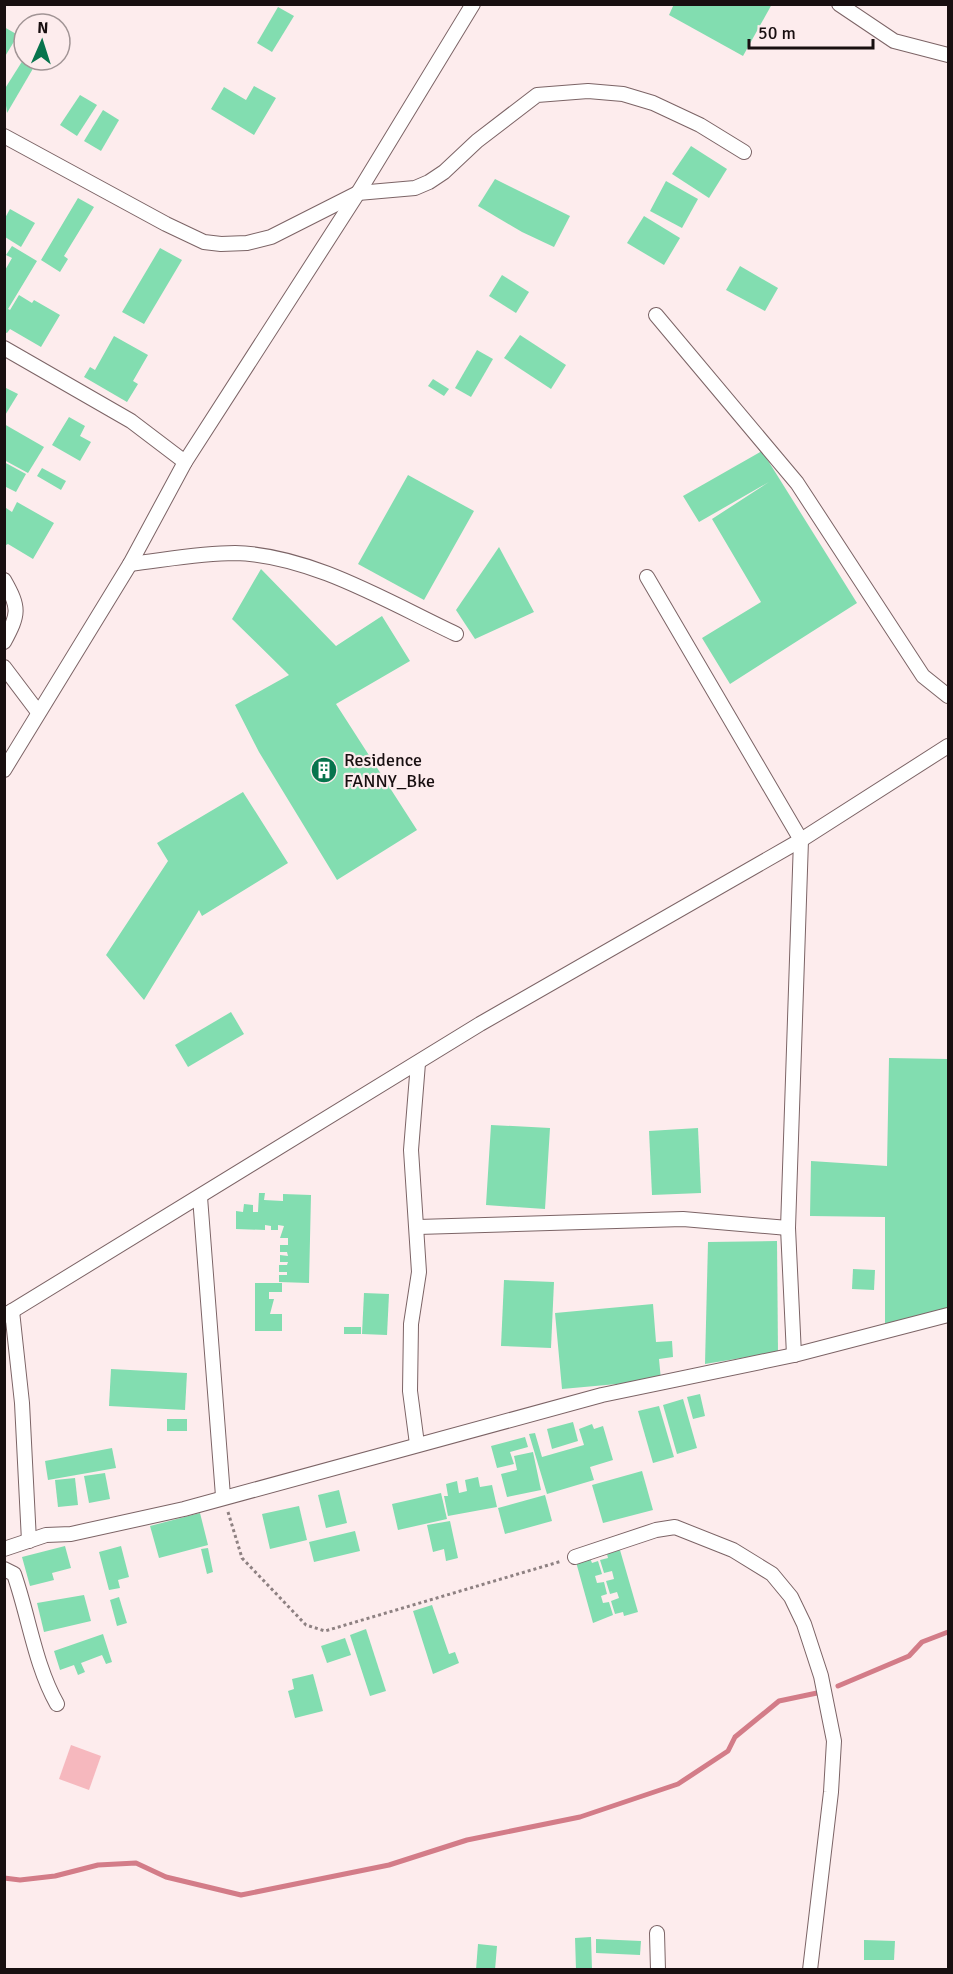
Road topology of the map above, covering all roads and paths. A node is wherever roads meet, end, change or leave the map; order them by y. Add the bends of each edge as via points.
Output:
1 (473, 4) edge
2 (839, 4) edge
3 (948, 55) edge
4 (4, 136) edge
5 (744, 152) dead end
6 (358, 193) junction
7 (656, 315) dead end
8 (4, 348) edge
9 (185, 462) junction
10 (130, 564) junction
11 (647, 577) dead end
12 (4, 580) edge
13 (456, 634) dead end
14 (4, 642) edge
15 (4, 666) edge
16 (948, 696) edge
17 (38, 712) junction
18 (948, 746) edge
19 (4, 770) edge
20 (801, 840) junction
21 (418, 1063) junction
22 (200, 1197) junction
23 (418, 1227) junction
24 (788, 1228) junction
25 (8, 1313) edge
26 (948, 1315) edge
27 (794, 1355) junction
28 (417, 1444) junction
29 (223, 1496) junction
30 (28, 1541) junction
31 (4, 1549) edge
32 (574, 1557) joint
33 (4, 1569) edge
34 (57, 1704) dead end
35 (657, 1933) dead end
36 (658, 1970) edge
37 (810, 1970) edge

1 - 6 street
2 - 3 street via 894,41
4 - 6 street via 204,242 247,243 271,237
5 - 6 street via 700,124 623,94 537,94 429,182 415,188
6 - 9 street
7 - 16 street via 797,483 923,676
8 - 9 street via 131,421
9 - 10 street
10 - 13 street via 234,553 282,559 326,573
10 - 17 street
11 - 20 street
12 - 14 street via 15,600 17,617
15 - 17 street
17 - 19 street
18 - 20 street
20 - 21 street
20 - 24 street
21 - 22 street
21 - 23 street via 411,1150
22 - 25 street
22 - 29 street
23 - 24 street via 683,1219
23 - 28 street via 419,1272 411,1324
24 - 27 street
25 - 30 street via 22,1403
26 - 27 street
27 - 28 street via 602,1395
28 - 29 street
29 - 30 street via 110,1526
29 - 32 path via 242,1558 306,1625 325,1631
30 - 31 street
32 - 37 street via 675,1527 734,1550 772,1574 791,1596 821,1676 834,1741
33 - 34 street via 14,1574 45,1682
35 - 36 street

